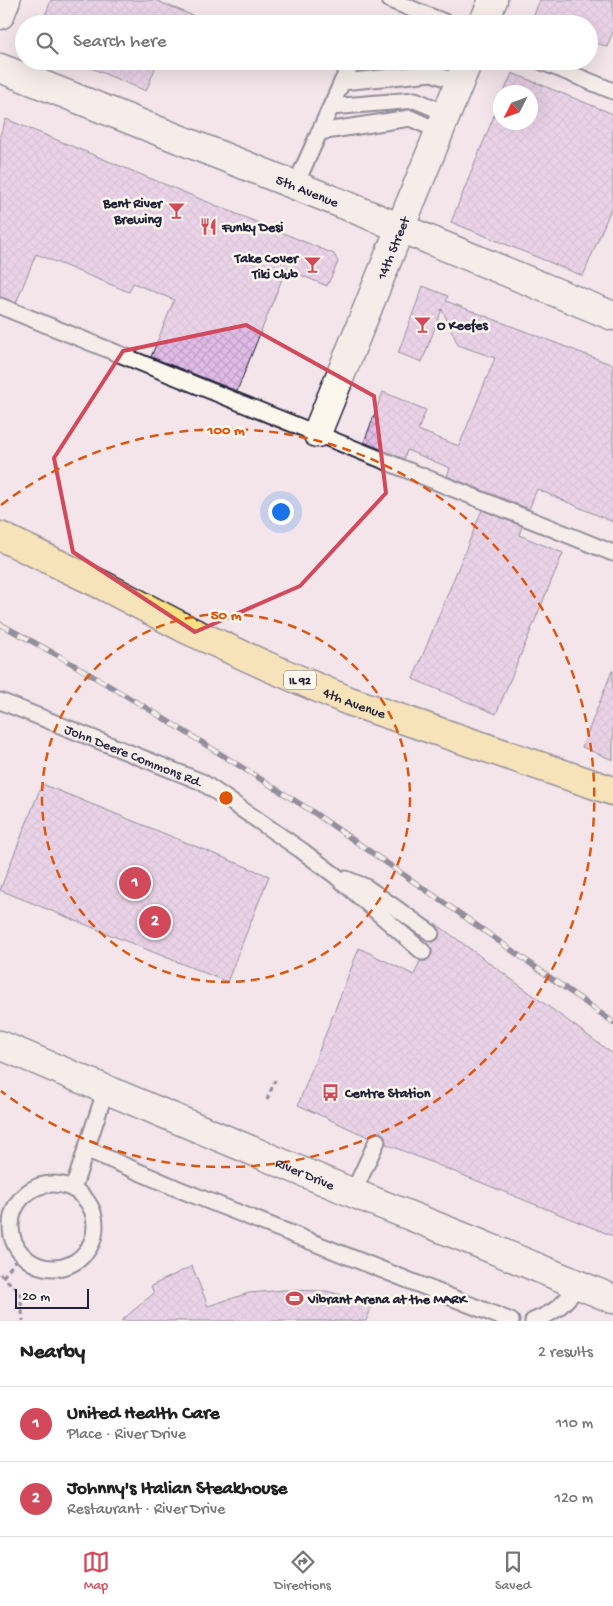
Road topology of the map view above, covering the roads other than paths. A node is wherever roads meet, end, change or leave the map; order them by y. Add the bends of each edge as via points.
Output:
1 (6, 0) edge
2 (390, 0) edge
3 (493, 0) edge
4 (0, 15) edge
5 (427, 15) edge
6 (487, 15) edge
7 (0, 68) edge
8 (348, 70) edge
9 (450, 70) edge
10 (461, 70) edge
11 (562, 70) edge
12 (342, 82) junction
13 (613, 91) edge
14 (331, 107) junction
15 (443, 122) junction
16 (319, 132) junction
17 (295, 186) junction
18 (400, 228) junction
19 (0, 306) edge
20 (613, 316) edge
21 (317, 433) junction
22 (0, 536) edge
23 (613, 553) edge
24 (0, 701) edge
25 (613, 791) edge
26 (336, 876) junction
27 (431, 933) dead end
28 (423, 952) dead end
29 (0, 1045) edge
30 (106, 1089) junction
31 (377, 1141) dead end
32 (86, 1149) junction
33 (73, 1189) junction
34 (353, 1193) junction
35 (580, 1285) junction
36 (613, 1299) edge
37 (511, 1321) edge
38 (532, 1321) edge

1 - 4 street
2 - 5 lane
3 - 6 street
7 - 17 street, 5th Avenue
8 - 12 lane
9 - 12 lane
10 - 15 street, 14th Street
11 - 13 lane
12 - 14 lane
14 - 15 lane via 414,100
14 - 16 lane
15 - 16 lane via 410,118
15 - 18 street, 14th Street
16 - 17 lane
17 - 18 street, 5th Avenue
18 - 20 street, 5th Avenue
18 - 21 street, 14th Street
19 - 21 lane
21 - 23 lane
22 - 25 main road, 4th Avenue / IL 92 via 188,630 340,697
24 - 26 lane, John Deere Commons Rd. via 202,782
26 - 27 lane, John Deere Commons Rd. via 366,887
26 - 28 lane, John Deere Commons Rd.
29 - 30 street, River Drive
30 - 32 lane
30 - 34 street, River Drive
31 - 34 lane
32 - 33 lane
32 - 37 lane
33 - 33 lane via 92,1210 96,1224 91,1245 83,1257 56,1269 39,1266 26,1259 13,1240 11,1226 14,1211 24,1195 37,1187 51,1184
34 - 35 street, River Drive
35 - 36 street, River Drive
35 - 38 lane via 560,1307

